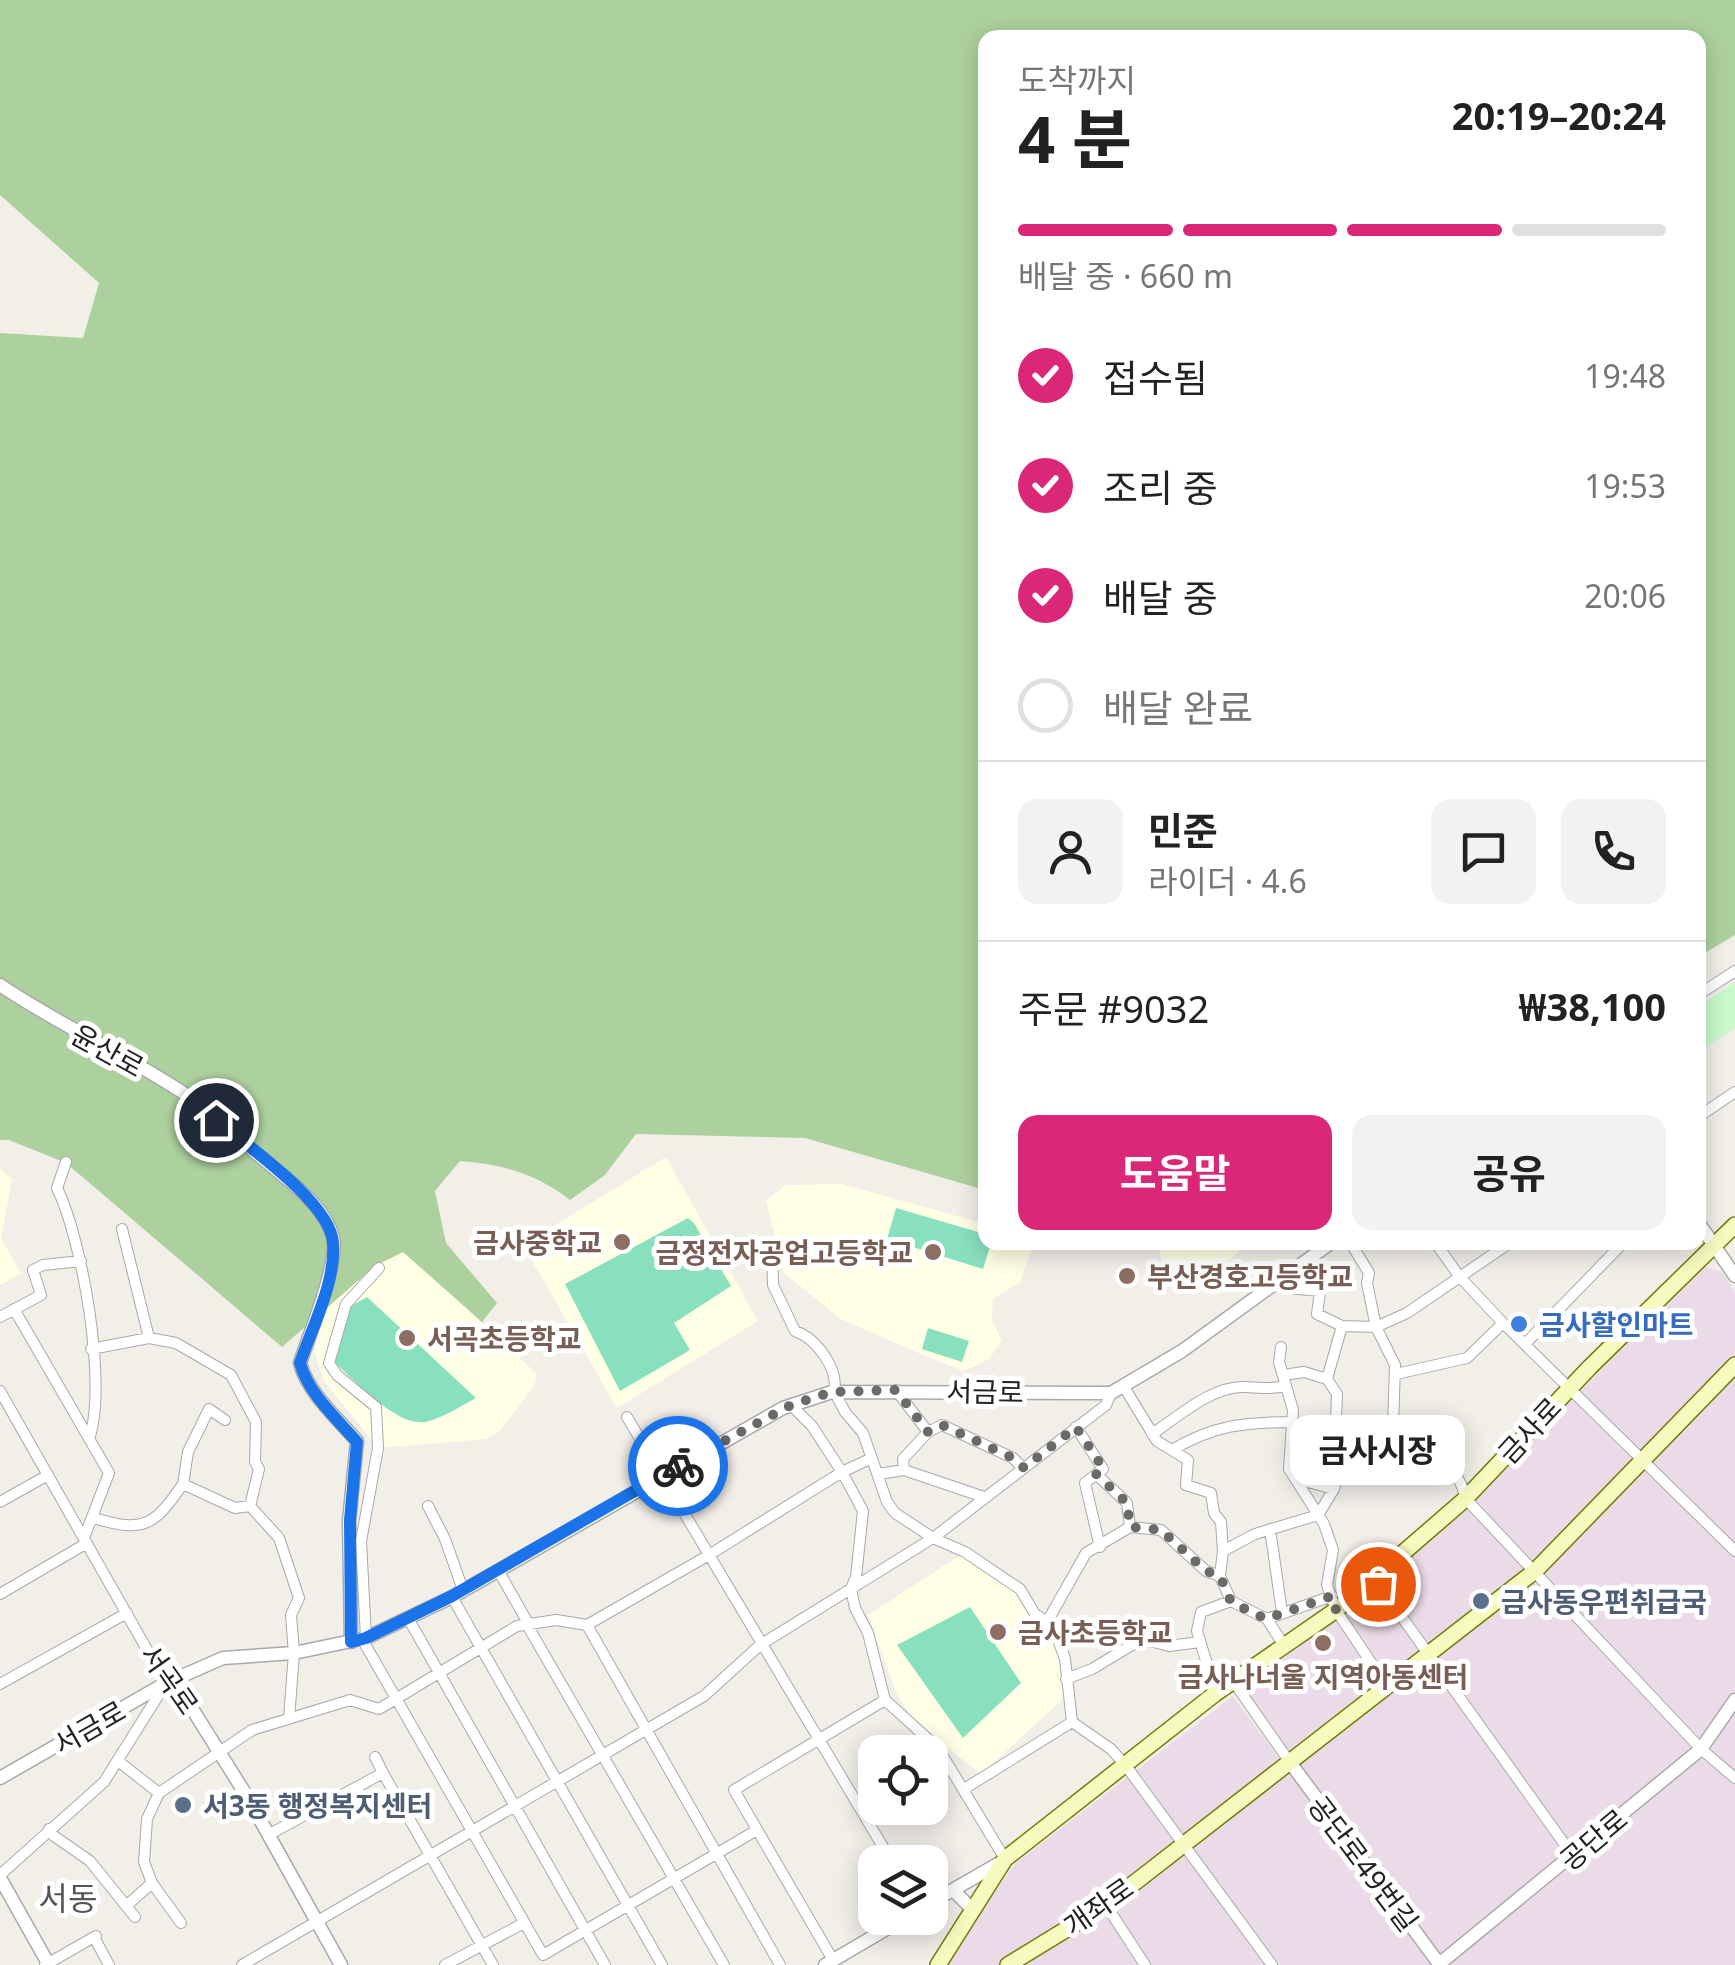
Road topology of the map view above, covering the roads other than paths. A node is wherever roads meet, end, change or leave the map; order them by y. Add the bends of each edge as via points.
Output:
1 (1735, 971) edge
2 (0, 985) edge
3 (1706, 990) edge
4 (1735, 1092) edge
5 (1706, 1111) edge
6 (66, 1162) dead end
7 (1735, 1225) edge
8 (122, 1229) dead end
9 (1706, 1234) edge
10 (1714, 1246) junction
11 (772, 1248) dead end
12 (1321, 1250) edge
13 (1355, 1250) edge
14 (1441, 1250) edge
15 (1499, 1250) edge
16 (1616, 1250) edge
17 (81, 1261) junction
18 (379, 1268) dead end
19 (1460, 1276) junction
20 (1735, 1276) edge
21 (1280, 1280) junction
22 (14, 1309) junction
23 (0, 1318) edge
24 (1502, 1323) junction
25 (1342, 1326) junction
26 (1376, 1328) junction
27 (149, 1338) junction
28 (1524, 1344) junction
29 (1281, 1347) dead end
30 (92, 1349) junction
31 (1735, 1364) edge
32 (1396, 1374) junction
33 (1327, 1379) junction
34 (1284, 1380) junction
35 (1571, 1386) junction
36 (896, 1390) junction
37 (1118, 1390) junction
38 (0, 1391) edge
39 (834, 1392) junction
40 (791, 1405) junction
41 (4, 1408) edge
42 (626, 1417) dead end
43 (225, 1420) dead end
44 (1294, 1422) junction
45 (1076, 1427) junction
46 (1393, 1427) junction
47 (928, 1432) junction
48 (1152, 1434) junction
49 (89, 1439) junction
50 (1344, 1447) junction
51 (1172, 1450) junction
52 (1402, 1451) junction
53 (872, 1458) junction
54 (1643, 1458) junction
55 (1024, 1468) junction
56 (904, 1470) junction
57 (1100, 1471) junction
58 (842, 1472) junction
59 (878, 1474) junction
60 (48, 1475) junction
61 (661, 1476) junction
62 (1298, 1478) junction
63 (183, 1484) junction
64 (1334, 1489) junction
65 (984, 1498) junction
66 (1465, 1498) junction
67 (0, 1502) edge
68 (250, 1506) junction
69 (428, 1506) dead end
70 (1318, 1515) junction
71 (94, 1518) junction
72 (1130, 1527) junction
73 (1270, 1529) junction
74 (932, 1538) junction
75 (86, 1541) junction
76 (1100, 1546) junction
77 (1223, 1550) junction
78 (1735, 1551) edge
79 (709, 1555) junction
80 (498, 1570) junction
81 (1535, 1571) junction
82 (1220, 1576) junction
83 (1374, 1578) junction
84 (851, 1588) junction
85 (0, 1594) edge
86 (457, 1594) junction
87 (1231, 1602) junction
88 (1334, 1604) junction
89 (1282, 1612) junction
90 (127, 1613) junction
91 (408, 1618) junction
92 (1266, 1619) junction
93 (1047, 1622) junction
94 (527, 1623) junction
95 (587, 1624) junction
96 (360, 1640) junction
97 (1200, 1642) junction
98 (1283, 1644) junction
99 (760, 1645) junction
100 (481, 1648) junction
101 (294, 1653) junction
102 (1426, 1653) junction
103 (439, 1672) junction
104 (1066, 1679) junction
105 (1233, 1682) junction
106 (166, 1683) junction
107 (0, 1684) edge
108 (1386, 1685) junction
109 (1216, 1693) junction
110 (396, 1698) junction
111 (885, 1700) junction
112 (1735, 1700) edge
113 (290, 1719) junction
114 (1072, 1722) junction
115 (646, 1729) junction
116 (818, 1740) junction
117 (1701, 1749) junction
118 (218, 1752) junction
119 (602, 1755) junction
120 (375, 1757) dead end
121 (118, 1761) junction
122 (1289, 1761) junction
123 (1126, 1766) junction
124 (383, 1773) junction
125 (0, 1778) edge
126 (1735, 1778) edge
127 (557, 1781) junction
128 (964, 1789) junction
129 (159, 1792) junction
130 (515, 1806) junction
131 (49, 1829) junction
132 (757, 1830) junction
133 (472, 1831) junction
134 (268, 1835) junction
135 (1184, 1842) junction
136 (882, 1845) edge
137 (716, 1854) junction
138 (430, 1856) junction
139 (1574, 1856) junction
140 (1005, 1860) junction
141 (0, 1876) edge
142 (674, 1878) junction
143 (152, 1883) junction
144 (952, 1890) junction
145 (948, 1892) edge
146 (628, 1905) junction
147 (1106, 1905) junction
148 (126, 1906) junction
149 (973, 1910) junction
150 (135, 1918) dead end
151 (317, 1922) junction
152 (181, 1923) dead end
153 (524, 1923) junction
154 (586, 1930) junction
155 (876, 1935) edge
156 (482, 1946) junction
157 (829, 1963) edge
158 (48, 1964) edge
159 (109, 1965) edge
160 (242, 1965) edge
161 (342, 1965) edge
162 (445, 1965) edge
163 (493, 1965) edge
164 (605, 1965) edge
165 (662, 1965) edge
166 (724, 1965) edge
167 (780, 1965) edge
168 (938, 1965) edge
169 (1008, 1965) edge
170 (1145, 1965) edge
171 (1272, 1965) edge
172 (1439, 1965) edge

1 - 3 street
2 - 96 street, 윤산로 via 188,1096 302,1192 326,1222 334,1240 329,1274 300,1363 317,1396 357,1442 350,1520
4 - 5 street
6 - 17 street via 57,1188
7 - 10 main road, 금사로
8 - 27 street
9 - 10 street
10 - 20 street
10 - 35 main road, 금사로
11 - 39 street via 773,1285 794,1331 829,1362
12 - 21 street
13 - 26 street via 1369,1273
14 - 19 street
15 - 19 street
16 - 28 street
17 - 22 street via 34,1270 40,1295
17 - 30 street
18 - 96 street via 346,1304 328,1363 376,1407 378,1448 360,1541
19 - 24 street
19 - 26 street
21 - 25 street via 1288,1288 1320,1291 1317,1314
21 - 37 street
22 - 23 street
22 - 49 street
24 - 28 street
24 - 32 street via 1467,1358
25 - 26 street
25 - 33 street
26 - 32 street
27 - 30 street
27 - 68 street via 176,1344 231,1376 258,1431 259,1469
28 - 35 street
29 - 34 street
30 - 49 street via 96,1406
31 - 54 main road, 개좌로
32 - 46 street
33 - 34 street via 1294,1372
33 - 50 street via 1336,1394
34 - 44 street
34 - 48 street via 1258,1391 1244,1387 1208,1397
35 - 54 street
35 - 66 main road, 금사로
36 - 37 street, 서금로
36 - 39 street, 서금로
36 - 47 street
37 - 45 street
37 - 48 street
38 - 41 street, 서곡로
39 - 40 street, 서금로
39 - 53 street
40 - 58 street
40 - 61 street, 서금로
41 - 60 street, 서곡로
42 - 61 street
43 - 63 street via 209,1410 188,1452
44 - 51 street via 1246,1422 1202,1432
44 - 62 street via 1289,1468
45 - 55 street
45 - 57 street
46 - 50 street
46 - 52 street
47 - 55 street via 942,1425
47 - 56 street via 903,1459
48 - 51 street
49 - 71 street via 109,1473
50 - 52 street via 1388,1465
50 - 64 street
51 - 77 street via 1188,1460 1186,1485 1211,1493
52 - 66 street via 1439,1459
53 - 58 street
53 - 59 street
54 - 78 street
54 - 81 main road, 개좌로
55 - 65 street
56 - 59 street
56 - 65 street
57 - 72 street via 1127,1503
57 - 76 street via 1085,1483
58 - 79 street
58 - 84 street via 863,1511
59 - 74 street via 895,1512
60 - 67 street
60 - 75 street, 서곡로
61 - 79 street
61 - 80 street, 서금로
62 - 64 street
62 - 70 street
63 - 68 street via 235,1508
63 - 71 street via 146,1525
64 - 70 street
65 - 74 street
66 - 81 street
66 - 83 main road, 금사로
68 - 101 street via 279,1538 299,1598 291,1615
69 - 86 street via 445,1539
70 - 73 street
70 - 88 street via 1332,1550 1327,1585
71 - 75 street
72 - 76 street
72 - 82 street via 1161,1530
73 - 77 street
73 - 89 street
74 - 84 street
74 - 93 street via 1020,1589
75 - 85 street
75 - 90 street, 서곡로
76 - 93 street via 1086,1553
77 - 82 street
79 - 95 street
79 - 99 street
80 - 86 street, 서금로
80 - 94 street
81 - 102 main road, 개좌로
81 - 117 street
82 - 87 street
83 - 88 main road, 금사로
83 - 102 street
84 - 99 street
84 - 111 street
86 - 91 street, 서금로
86 - 100 street
87 - 92 street
87 - 97 street via 1201,1612
88 - 89 street
88 - 98 main road, 금사로
88 - 108 street
89 - 92 street
90 - 106 street, 서곡로
90 - 107 street
91 - 96 street, 서금로
91 - 103 street
92 - 98 street
93 - 104 street via 1060,1640
94 - 95 street
94 - 100 street
94 - 119 street
95 - 115 street
96 - 101 street, 서금로
96 - 110 street
97 - 104 street via 1137,1642
97 - 109 street
98 - 105 main road, 금사로
99 - 115 street via 704,1696
99 - 116 street
100 - 103 street
100 - 127 street
101 - 106 street, 서금로 via 223,1658
101 - 113 street
102 - 108 main road, 개좌로
102 - 139 street
103 - 110 street
103 - 130 street
104 - 114 street
105 - 109 main road, 금사로
105 - 122 street
106 - 118 street, 서곡로 via 186,1699
106 - 121 street
106 - 125 street, 서금로
108 - 122 main road, 개좌로
109 - 123 main road, 금사로
110 - 113 street via 380,1708 350,1700
110 - 133 street
111 - 116 street
111 - 128 street via 938,1748
112 - 117 street, 공단로
113 - 118 street via 252,1730
114 - 123 street
114 - 128 street
115 - 119 street
115 - 137 street
116 - 132 street via 734,1790
116 - 136 street
117 - 126 street
117 - 139 street, 공단로
118 - 129 street
118 - 134 street, 서곡로
119 - 127 street
119 - 142 street
120 - 124 street
121 - 129 street
121 - 131 street via 104,1782
122 - 135 main road, 개좌로
122 - 172 street, 공단로49번길
123 - 135 street
123 - 140 main road, 금사로
124 - 134 street
124 - 138 street
127 - 130 street
127 - 146 street
128 - 140 street
129 - 143 street via 144,1842
130 - 133 street
130 - 154 street
131 - 141 street
131 - 148 street via 90,1861
132 - 137 street
132 - 157 street
133 - 138 street
133 - 153 street
134 - 151 street, 서곡로
135 - 147 main road, 개좌로
135 - 171 street
137 - 142 street
137 - 167 street
138 - 151 street
138 - 156 street
139 - 172 street, 공단로
140 - 144 street, 금사로
140 - 149 main road, 금사로
141 - 158 street
142 - 146 street
142 - 166 street
143 - 148 street
143 - 152 street
144 - 145 street, 금사로
144 - 149 street
146 - 154 street
146 - 165 street
147 - 169 main road, 개좌로
147 - 170 street
148 - 150 street
149 - 168 main road, 금사로
151 - 160 street
151 - 161 street, 서곡로
153 - 154 street via 543,1955
153 - 156 street
154 - 164 street
155 - 157 street
156 - 162 street
156 - 163 street
158 - 159 street via 95,1936

